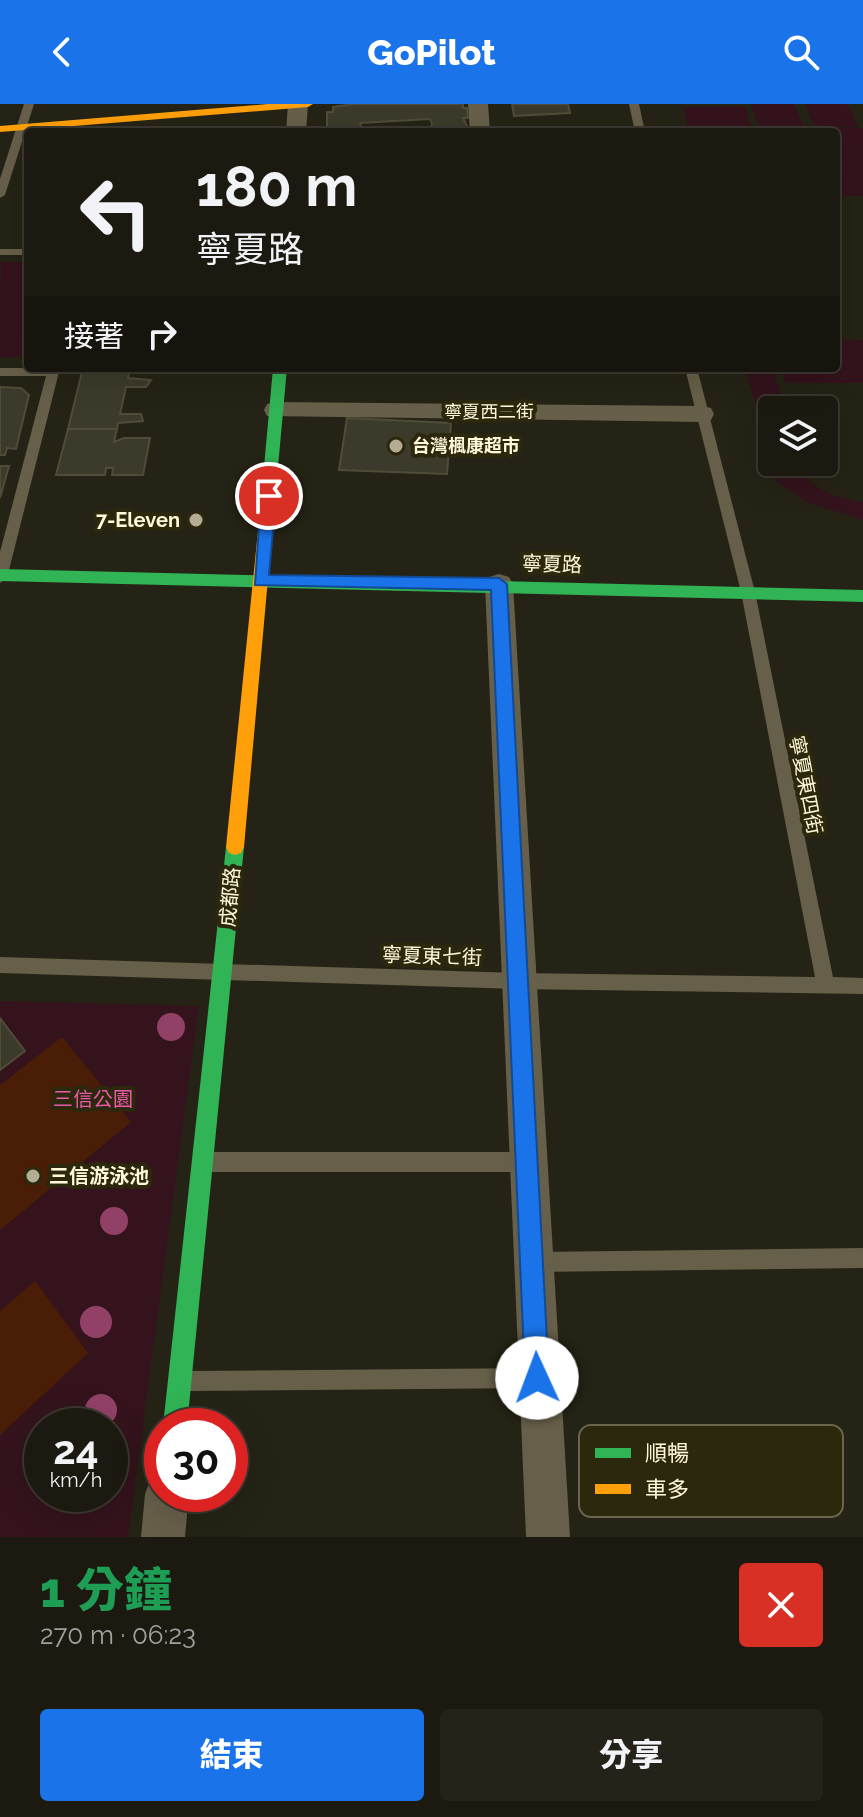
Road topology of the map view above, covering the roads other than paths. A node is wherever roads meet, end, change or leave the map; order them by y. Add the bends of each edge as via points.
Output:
1 (29, 104) edge
2 (301, 104) edge
3 (478, 104) edge
4 (634, 104) edge
5 (191, 108) edge
6 (24, 128) edge
7 (27, 128) edge
8 (297, 128) edge
9 (480, 128) edge
10 (639, 128) edge
11 (0, 129) edge
12 (19, 129) junction
13 (0, 195) edge
14 (0, 252) edge
15 (24, 252) edge
16 (24, 371) edge
17 (0, 372) edge
18 (52, 372) edge
19 (280, 372) edge
20 (692, 372) edge
21 (276, 410) junction
22 (702, 414) junction
23 (0, 576) edge
24 (261, 581) junction
25 (499, 584) junction
26 (748, 592) junction
27 (863, 596) edge
28 (0, 965) edge
29 (223, 971) junction
30 (517, 981) junction
31 (863, 986) edge
32 (826, 987) junction
33 (202, 1162) junction
34 (527, 1162) junction
35 (863, 1258) edge
36 (532, 1262) junction
37 (537, 1378) junction
38 (180, 1381) junction
39 (177, 1408) edge
40 (165, 1512) edge
41 (163, 1537) edge
42 (548, 1537) edge

1 - 12 lane
2 - 5 street
2 - 8 street
3 - 9 street
4 - 10 lane
5 - 7 street
6 - 12 street
11 - 12 street
12 - 13 lane
14 - 15 lane
16 - 17 lane
18 - 23 lane
19 - 21 street, 成都路
20 - 22 lane, 寧夏東四街
21 - 22 street, 寧夏西二街
21 - 24 street, 成都路
22 - 26 lane, 寧夏東四街
23 - 24 street, 寧夏路
24 - 25 street, 寧夏路
24 - 29 street, 成都路
25 - 26 street, 寧夏路
25 - 30 street
26 - 27 street, 寧夏路
26 - 32 lane, 寧夏東四街
28 - 29 lane, 寧夏東七街
29 - 30 lane, 寧夏東七街
29 - 33 street, 成都路
30 - 32 lane, 寧夏東七街
30 - 34 street
31 - 32 lane, 寧夏東七街
33 - 34 lane
33 - 38 street, 成都路
34 - 36 street
35 - 36 lane
36 - 37 street
37 - 38 lane
37 - 42 street
38 - 39 street, 成都路
40 - 41 street

